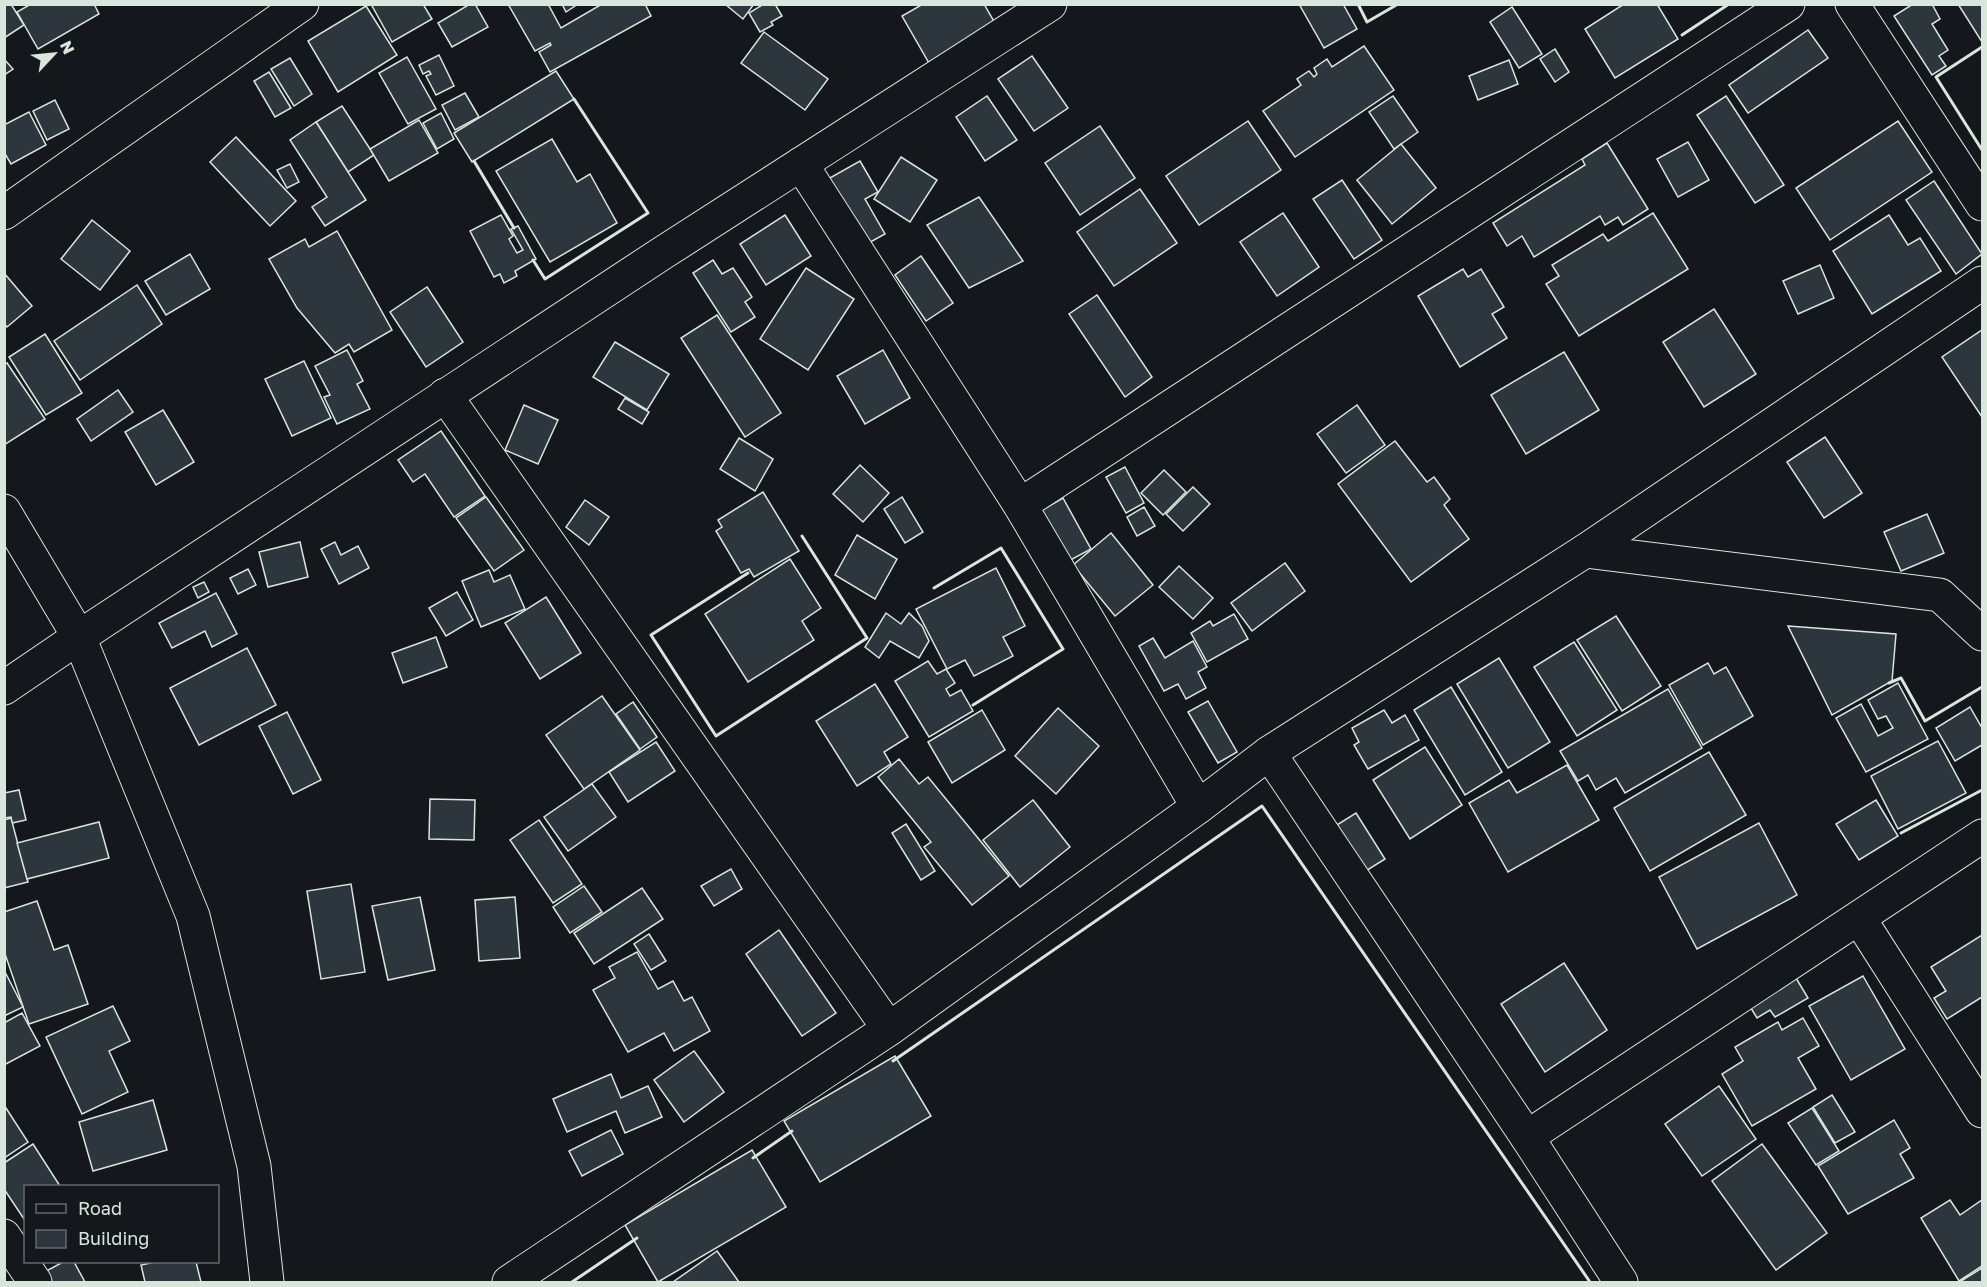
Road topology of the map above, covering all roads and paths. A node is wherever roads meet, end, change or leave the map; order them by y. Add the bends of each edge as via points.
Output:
1 (302, 4) edge
2 (1050, 4) edge
3 (1788, 4) edge
4 (1852, 4) edge
5 (801, 164) junction
6 (1983, 204) edge
7 (4, 213) edge
8 (1983, 283) edge
9 (446, 395) junction
10 (1020, 504) junction
11 (4, 511) edge
12 (1586, 551) junction
13 (1983, 634) edge
14 (79, 637) junction
15 (4, 688) edge
16 (1269, 753) junction
17 (1198, 807) junction
18 (1983, 836) edge
19 (1859, 918) junction
20 (890, 1029) junction
21 (1983, 1111) edge
22 (1527, 1137) junction
23 (4, 1236) edge
24 (35, 1282) edge
25 (267, 1282) edge
26 (508, 1282) edge
27 (1621, 1282) edge

1 - 7 street
2 - 5 street
3 - 10 street
4 - 6 street
5 - 9 street
5 - 10 street
8 - 12 street
9 - 14 street
9 - 20 street
10 - 17 street
11 - 14 street
12 - 13 street via 1940,595
12 - 16 street
14 - 15 street
14 - 25 street via 192,916 254,1166
16 - 17 street
16 - 22 street
17 - 20 street
18 - 19 street
19 - 21 street
19 - 22 street
20 - 26 street
22 - 27 street
23 - 24 street

